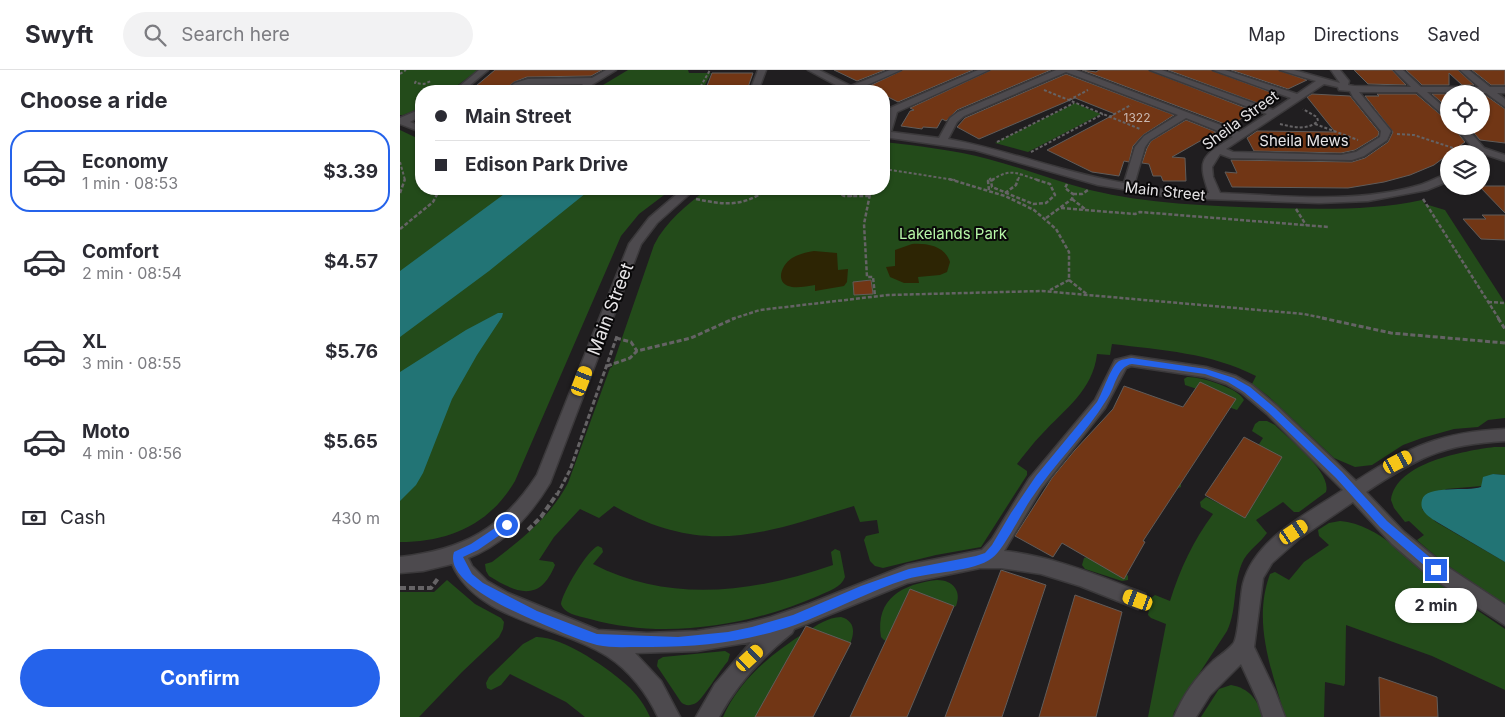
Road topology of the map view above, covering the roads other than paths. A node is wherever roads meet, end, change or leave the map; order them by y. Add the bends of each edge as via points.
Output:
1 (484, 70) edge
2 (612, 70) edge
3 (762, 70) edge
4 (812, 70) edge
5 (897, 70) edge
6 (984, 70) edge
7 (1063, 70) edge
8 (1068, 70) edge
9 (1154, 70) edge
10 (1217, 70) edge
11 (1284, 70) edge
12 (1335, 70) edge
13 (1398, 70) edge
14 (1464, 70) edge
15 (593, 81) junction
16 (1321, 82) junction
17 (465, 85) edge
18 (518, 85) edge
19 (586, 85) edge
20 (756, 85) edge
21 (842, 85) edge
22 (863, 85) edge
23 (1483, 85) edge
24 (1342, 88) junction
25 (1354, 89) junction
26 (1419, 90) junction
27 (1440, 90) edge
28 (1490, 90) edge
29 (1505, 90) edge
30 (1490, 91) edge
31 (1298, 97) junction
32 (1505, 104) edge
33 (890, 108) edge
34 (1440, 109) edge
35 (893, 110) junction
36 (415, 115) edge
37 (1185, 115) junction
38 (1269, 115) junction
39 (890, 119) edge
40 (401, 121) edge
41 (415, 127) edge
42 (890, 135) edge
43 (1468, 135) edge
44 (1240, 136) junction
45 (942, 141) junction
46 (1477, 145) edge
47 (1218, 150) junction
48 (1490, 155) edge
49 (1505, 158) edge
50 (1440, 181) edge
51 (1128, 188) junction
52 (691, 195) edge
53 (1216, 197) junction
54 (1505, 435) edge
55 (1354, 492) junction
56 (458, 555) junction
57 (976, 561) junction
58 (400, 565) edge
59 (1138, 600) dead end
60 (1505, 616) edge
61 (794, 620) junction
62 (597, 640) junction
63 (1244, 648) junction
64 (670, 717) edge
65 (707, 717) edge
66 (1186, 717) edge
67 (1274, 717) edge

1 - 17 street
2 - 15 street
3 - 20 street
4 - 21 street
5 - 22 street
6 - 35 street
7 - 45 street via 961,114 953,120
8 - 37 street
9 - 38 street
10 - 31 street
11 - 16 street
12 - 24 street via 1345,81
13 - 26 street
14 - 23 street
15 - 18 street
15 - 19 street
16 - 24 street
16 - 31 street, Sheila Street
24 - 25 street
25 - 26 street
25 - 47 street, Sheila Mews via 1386,132 1384,138 1360,154 1341,158 1231,155
26 - 27 street
26 - 34 street
28 - 29 street
30 - 32 street
31 - 38 street, Sheila Street
33 - 35 street
35 - 39 street
36 - 40 street
37 - 44 street
37 - 51 street via 1147,138 1140,147
38 - 44 street, Sheila Street
40 - 41 street
42 - 45 street, Main Street
43 - 46 street
44 - 47 street, Sheila Street
45 - 51 street, Main Street via 985,149
47 - 53 street, Sheila Street via 1207,160 1206,168
48 - 49 street
50 - 53 street, Main Street via 1423,188 1368,198
51 - 53 street, Main Street
52 - 56 street, Main Street via 657,214 635,244 535,495 501,530
54 - 55 street via 1435,444 1398,462
55 - 57 street via 1259,399 1239,384 1193,369 1127,361 1118,366 1100,404 1025,498 996,549
55 - 60 street via 1383,524 1436,570
55 - 63 street via 1294,532 1259,566 1252,585
56 - 58 street, Main Street via 438,561
56 - 62 street via 468,577 487,592
57 - 59 street via 1005,559 1034,563
57 - 61 street via 909,574
61 - 62 street via 752,632 700,641 637,643
61 - 65 street via 738,670
62 - 64 street via 630,662
63 - 66 street via 1210,679
63 - 67 street

